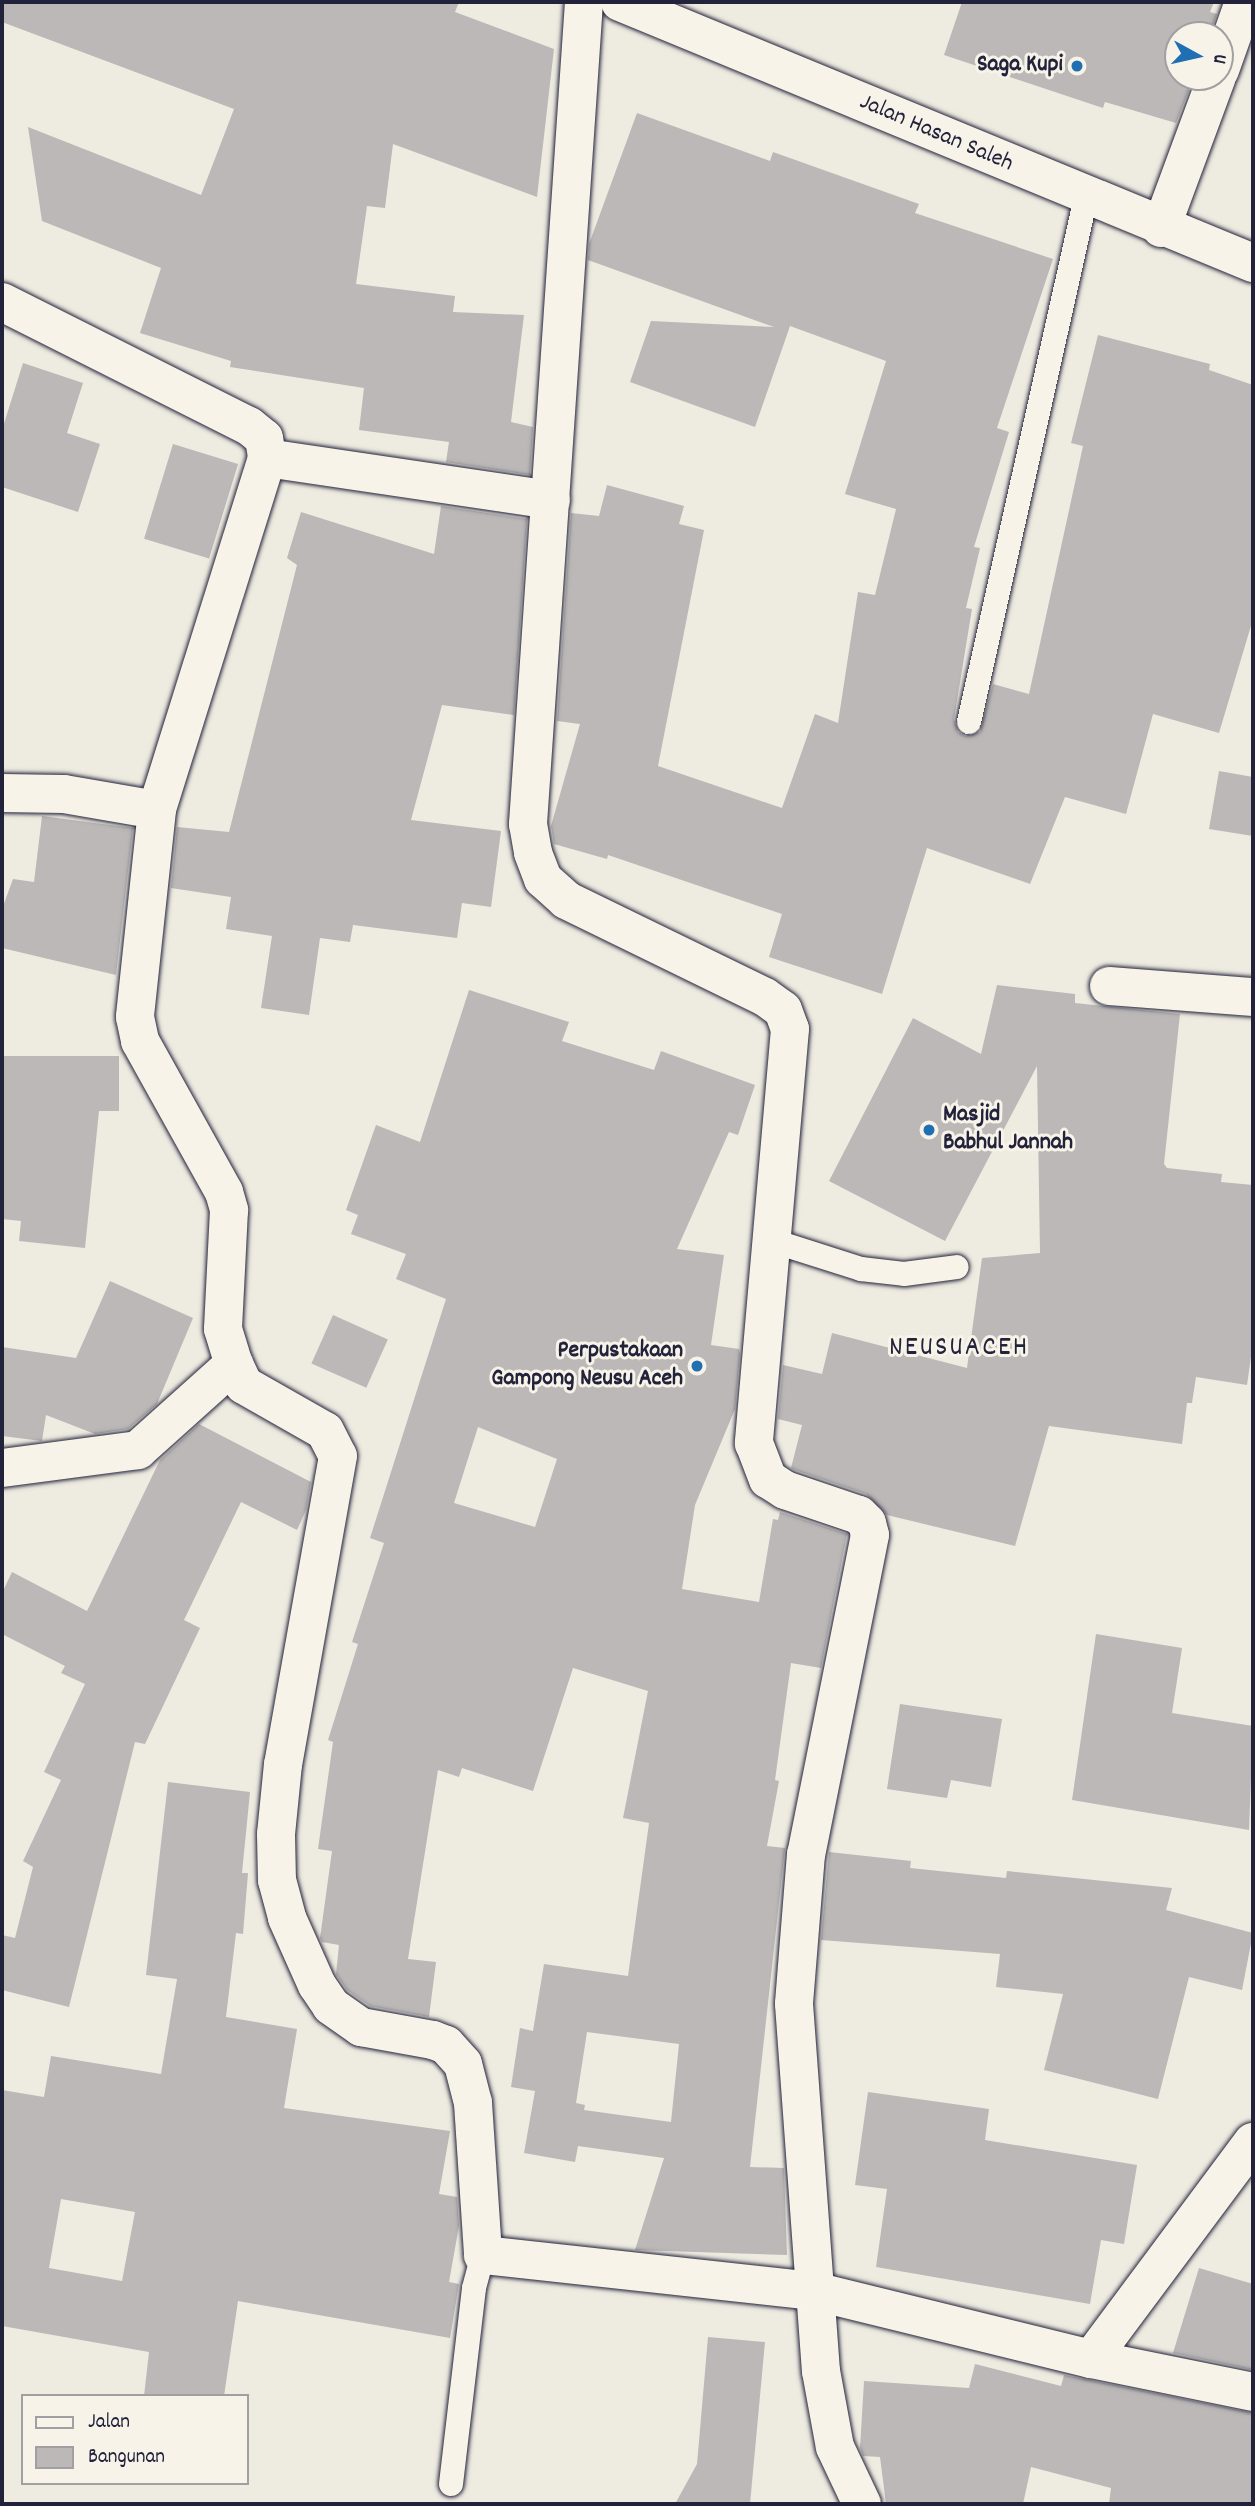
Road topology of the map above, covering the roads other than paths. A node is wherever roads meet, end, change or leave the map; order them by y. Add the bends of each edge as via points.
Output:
1 (584, 2) edge
2 (620, 2) edge
3 (1244, 2) edge
4 (1234, 30) edge
5 (1212, 91) edge
6 (1086, 197) junction
7 (1161, 229) junction
8 (1253, 263) edge
9 (2, 302) edge
10 (267, 458) junction
11 (551, 500) junction
12 (969, 722) dead end
13 (2, 793) edge
14 (157, 810) junction
15 (1109, 986) dead end
16 (1253, 997) edge
17 (770, 1240) junction
18 (957, 1267) dead end
19 (234, 1364) junction
20 (2, 1468) edge
21 (1253, 2142) edge
22 (484, 2255) junction
23 (814, 2291) junction
24 (1091, 2359) junction
25 (1253, 2392) edge
26 (450, 2484) dead end
27 (862, 2504) edge

1 - 11 street
2 - 6 street, Jalan Hasan Saleh
3 - 4 street
5 - 7 street
6 - 7 street, Jalan Hasan Saleh
6 - 12 lane
7 - 8 street, Jalan Hasan Saleh
9 - 10 street via 249,426 264,438
10 - 11 street
10 - 14 street
11 - 17 street via 528,824 533,853 544,879 566,900 783,1010 790,1028 790,1048
13 - 14 street via 64,794
14 - 19 street via 135,1017 140,1041 224,1192 229,1210 223,1329
15 - 16 street
17 - 18 lane via 861,1269 904,1274
17 - 23 street via 754,1443 758,1463 768,1479 785,1490 859,1516 870,1535 806,1854 797,1923 794,2004
19 - 20 street via 138,1450
19 - 22 street via 244,1385 325,1430 338,1456 283,1765 276,1846 277,1880 287,1918 331,2006 361,2026 446,2045 463,2064 473,2103
21 - 24 street via 1224,2188
22 - 23 street
22 - 26 lane via 474,2288
23 - 24 street
23 - 27 street via 826,2409 835,2447
24 - 25 street

